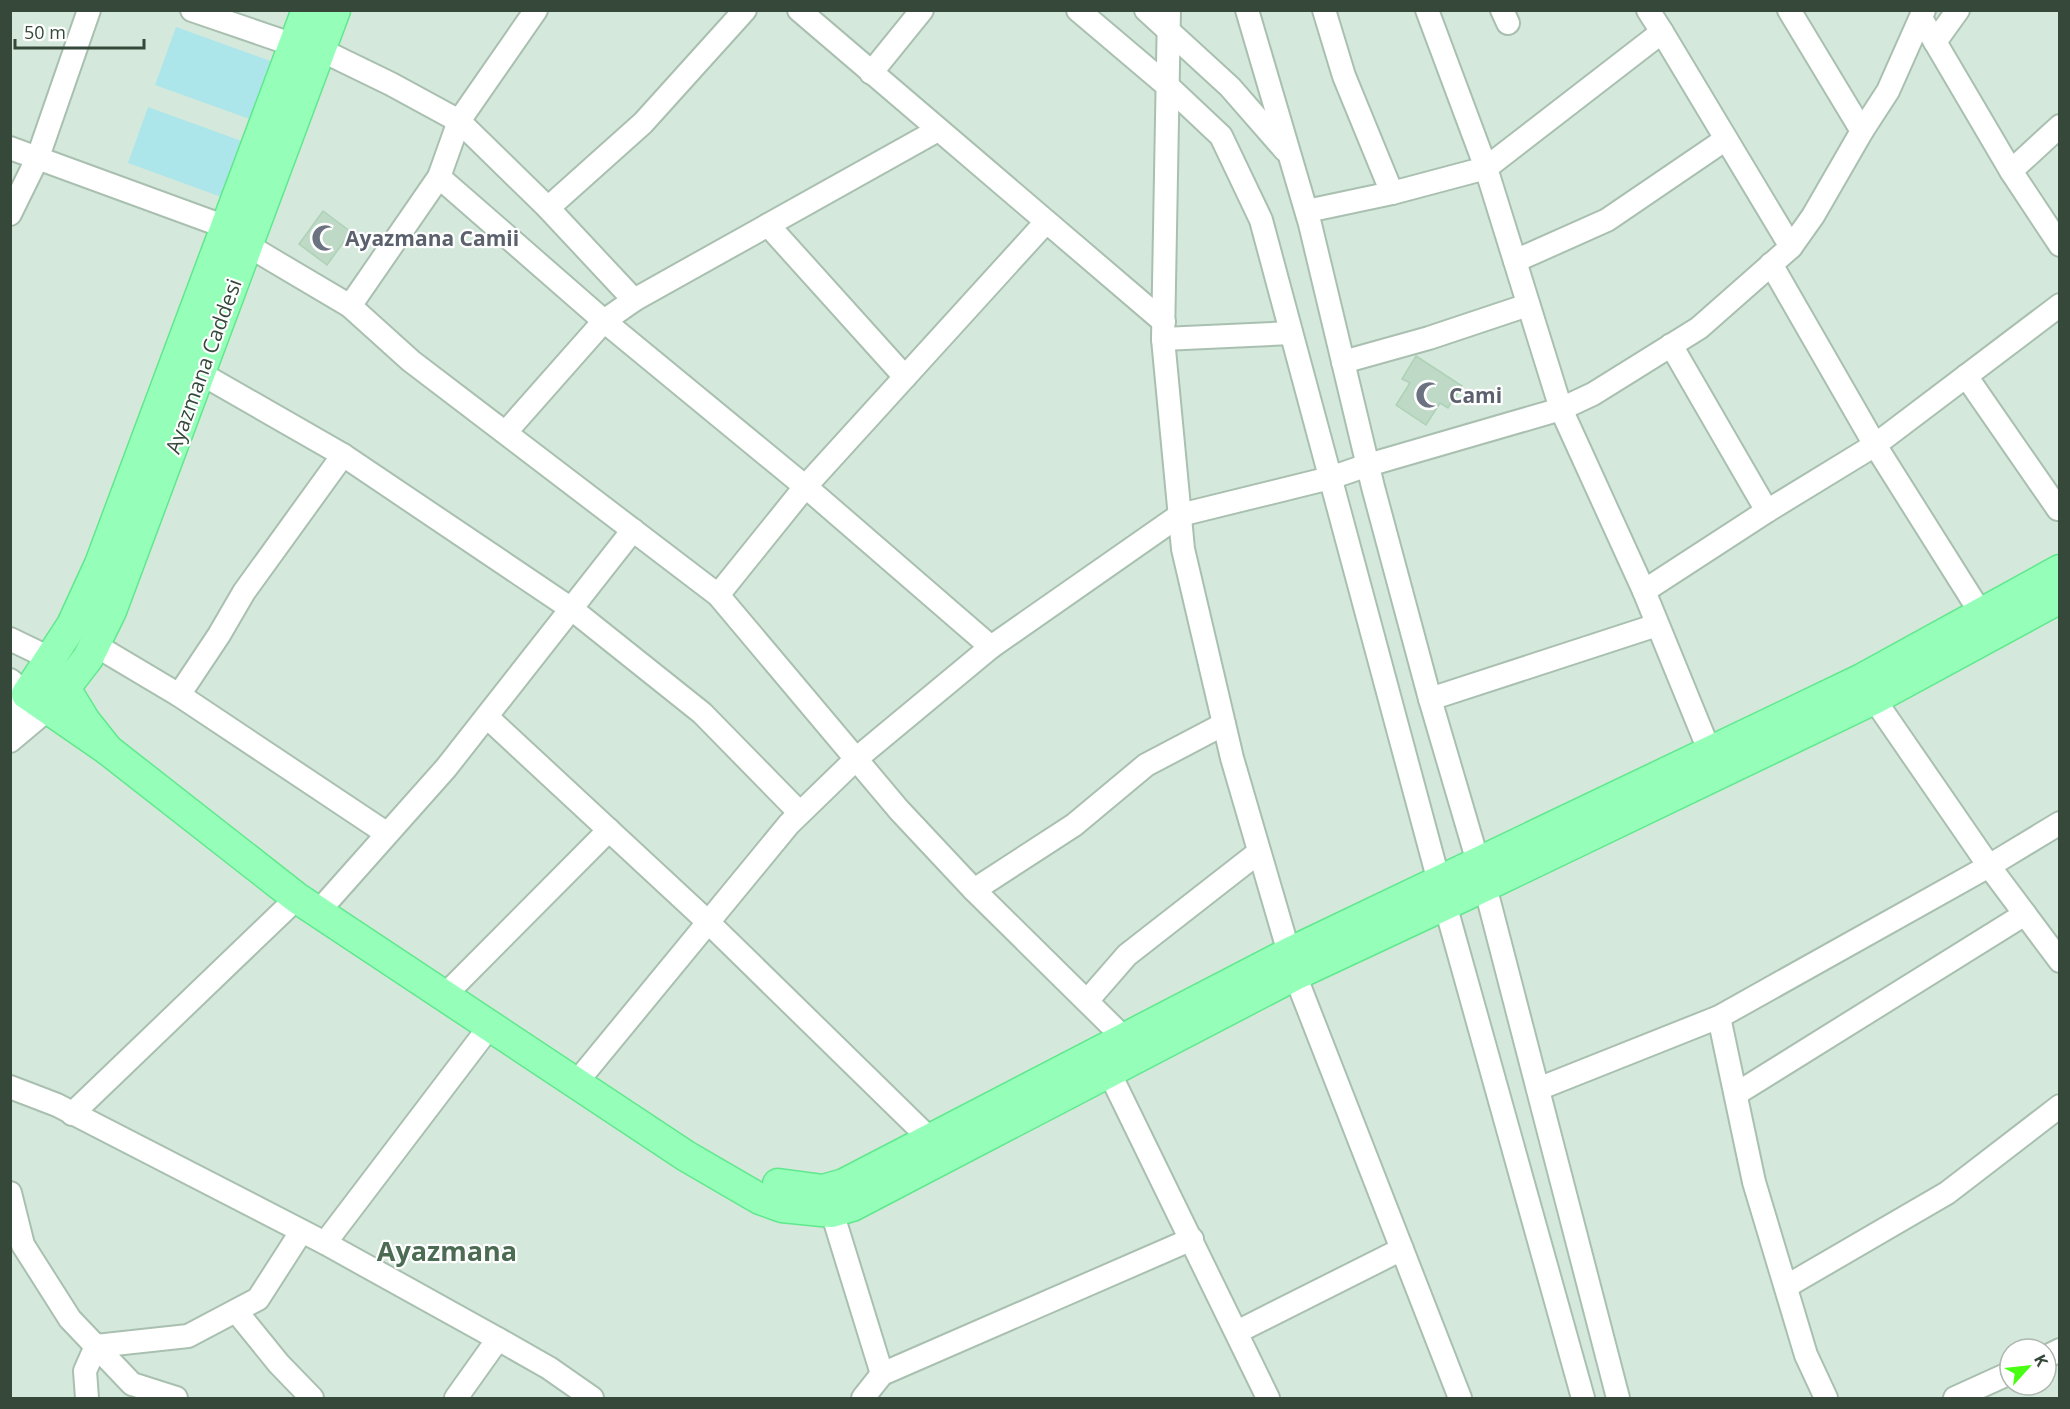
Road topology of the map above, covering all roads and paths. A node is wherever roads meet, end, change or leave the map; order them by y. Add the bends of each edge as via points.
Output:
1 (89, 10) edge
2 (192, 10) edge
3 (307, 10) edge
4 (335, 10) edge
5 (536, 10) edge
6 (745, 10) edge
7 (799, 10) edge
8 (922, 10) edge
9 (1078, 10) edge
10 (1146, 10) edge
11 (1247, 10) edge
12 (1324, 10) edge
13 (1427, 10) edge
14 (1648, 10) edge
15 (1789, 10) edge
16 (1958, 10) edge
17 (1923, 14) edge
18 (1169, 20) edge
19 (1662, 32) junction
20 (1935, 42) junction
21 (308, 47) junction
22 (871, 73) junction
23 (1170, 88) junction
24 (459, 121) junction
25 (2060, 126) edge
26 (938, 130) junction
27 (1862, 131) junction
28 (1726, 139) junction
29 (10, 148) edge
30 (1290, 156) junction
31 (38, 157) junction
32 (1486, 168) junction
33 (2011, 171) junction
34 (439, 177) junction
35 (1392, 193) junction
36 (548, 208) junction
37 (1306, 211) junction
38 (10, 214) edge
39 (1046, 222) junction
40 (768, 225) junction
41 (237, 236) junction
42 (2060, 245) edge
43 (1791, 246) junction
44 (1515, 261) junction
45 (1771, 264) junction
46 (222, 275) junction
47 (634, 300) junction
48 (1528, 304) junction
49 (2060, 305) edge
50 (350, 306) junction
51 (604, 321) junction
52 (1164, 331) junction
53 (1291, 333) junction
54 (1671, 345) junction
55 (1343, 362) junction
56 (200, 373) junction
57 (905, 376) junction
58 (1966, 376) junction
59 (1561, 409) junction
60 (506, 432) junction
61 (1875, 445) junction
62 (343, 455) junction
63 (1368, 465) junction
64 (1330, 478) junction
65 (805, 487) junction
66 (2058, 509) edge
67 (1767, 511) junction
68 (1180, 515) junction
69 (633, 530) junction
70 (2060, 570) edge
71 (1644, 591) junction
72 (718, 595) junction
73 (2060, 598) edge
74 (573, 610) junction
75 (1657, 625) junction
76 (1988, 625) junction
77 (10, 639) edge
78 (95, 645) junction
79 (991, 647) junction
80 (49, 662) junction
81 (38, 693) edge
82 (180, 695) junction
83 (1430, 699) junction
84 (1874, 699) junction
85 (487, 717) junction
86 (10, 721) edge
87 (1224, 724) junction
88 (10, 741) edge
89 (1708, 750) junction
90 (856, 759) junction
91 (800, 813) junction
92 (2060, 823) edge
93 (609, 830) junction
94 (386, 833) junction
95 (1259, 852) junction
96 (1989, 866) junction
97 (1481, 875) junction
98 (974, 890) junction
99 (1442, 892) junction
100 (308, 905) junction
101 (2025, 914) junction
102 (708, 922) junction
103 (2060, 961) edge
104 (1292, 964) junction
105 (444, 996) junction
106 (1087, 1001) junction
107 (1719, 1017) junction
108 (490, 1026) junction
109 (1122, 1056) junction
110 (576, 1083) junction
111 (10, 1087) edge
112 (1538, 1089) junction
113 (1736, 1094) junction
114 (2060, 1106) edge
115 (72, 1114) junction
116 (930, 1138) junction
117 (687, 1156) junction
118 (10, 1193) edge
119 (832, 1212) junction
120 (301, 1232) junction
121 (1192, 1239) junction
122 (325, 1243) junction
123 (1402, 1249) junction
124 (1787, 1286) junction
125 (236, 1311) junction
126 (1237, 1332) junction
127 (498, 1339) junction
128 (96, 1346) junction
129 (882, 1374) junction
130 (1998, 1378) edge
131 (87, 1398) edge
132 (176, 1398) edge
133 (312, 1398) edge
134 (456, 1398) edge
135 (592, 1398) edge
136 (863, 1398) edge
137 (1267, 1398) edge
138 (1460, 1398) edge
139 (1583, 1398) edge
140 (1618, 1398) edge
141 (1826, 1398) edge
142 (1955, 1398) edge

1 - 31 street
2 - 21 street
3 - 21 main road, Ayazmana Caddesi
4 - 21 main road, Ayazmana Caddesi
5 - 24 street
6 - 36 street via 643,123
7 - 22 street
8 - 22 street
9 - 23 street
10 - 18 street
11 - 30 street
12 - 35 street via 1344,76
13 - 32 street
14 - 19 street
15 - 27 street
16 - 20 street
17 - 20 street
17 - 27 street via 1888,91
18 - 23 street
18 - 30 street
19 - 28 street
19 - 32 street
20 - 33 street
21 - 24 street via 391,84
21 - 41 main road, Ayazmana Caddesi
22 - 26 street
23 - 52 street
23 - 53 street via 1221,136 1261,220
24 - 34 street
24 - 36 street
25 - 33 street
26 - 39 street
26 - 40 street
27 - 43 street
28 - 43 street
28 - 44 street via 1607,220
29 - 31 street
30 - 37 street
31 - 38 street
31 - 41 street
32 - 35 street
32 - 44 street
33 - 42 street
34 - 50 street
34 - 51 street
35 - 37 street
36 - 47 street
37 - 55 street
39 - 52 street
39 - 57 street
40 - 47 street
40 - 57 street
41 - 46 main road, Ayazmana Caddesi
41 - 50 street
43 - 45 street
44 - 48 street
45 - 54 street via 1699,328
45 - 61 street
46 - 56 main road, Ayazmana Caddesi
46 - 80 main road, Ayazmana Caddesi via 86,599
47 - 51 street
48 - 55 street
48 - 59 street
49 - 58 street
50 - 60 street via 411,361
51 - 60 street
51 - 65 street
52 - 53 street
52 - 68 street
53 - 64 street
54 - 59 street via 1593,394
54 - 67 street
55 - 63 street
56 - 62 street
56 - 78 main road, Ayazmana Caddesi
57 - 65 street
58 - 61 street
58 - 66 street
59 - 63 street
59 - 71 street
60 - 69 street
61 - 67 street
61 - 76 street
62 - 74 street
62 - 82 street via 244,592
63 - 64 street
63 - 83 street
64 - 68 street
64 - 99 street
65 - 72 street
65 - 79 street
67 - 71 street
68 - 79 street
68 - 87 street via 1183,549
69 - 72 street
69 - 74 street
70 - 76 main road
71 - 75 street
72 - 90 street
73 - 76 main road
74 - 85 street
74 - 91 street via 702,713
75 - 83 street
75 - 89 street
76 - 84 main road
76 - 89 main road
77 - 80 street via 33,649
78 - 81 main road, Ayazmana Caddesi
78 - 82 street
79 - 90 street
80 - 81 main road, Ayazmana Caddesi
81 - 86 street
81 - 88 street
81 - 100 main road
82 - 94 street
83 - 97 street
84 - 96 street
84 - 97 main road
85 - 93 street
85 - 94 street
87 - 95 street
87 - 98 street via 1146,765 1074,825
89 - 97 main road
90 - 91 street
90 - 98 street
91 - 102 street
92 - 96 street
93 - 102 street
93 - 105 street
94 - 100 street
95 - 104 street
95 - 106 street via 1127,955
96 - 101 street
96 - 107 street
97 - 99 main road
97 - 112 street
98 - 106 street
99 - 104 main road
99 - 139 street
100 - 105 main road
100 - 115 street
101 - 103 street
101 - 113 street
102 - 110 street
102 - 116 street
104 - 109 main road
104 - 123 street
105 - 108 main road
106 - 109 street
107 - 112 street
107 - 113 street
108 - 110 main road
108 - 122 street
109 - 116 main road
109 - 119 main road via 852,1206
109 - 121 street
110 - 117 main road
111 - 115 street
112 - 140 street
113 - 124 street via 1754,1182
114 - 124 street via 1947,1193
115 - 120 street
116 - 117 main road via 844,1184 823,1190 787,1187
117 - 119 main road via 760,1199 782,1207
118 - 128 street via 23,1245 70,1319
119 - 129 street
120 - 122 street
120 - 125 street via 258,1299
121 - 126 street
121 - 129 street
122 - 127 street
123 - 126 street
123 - 138 street
124 - 141 street via 1806,1355
125 - 128 street via 188,1336
125 - 133 street
126 - 137 street
127 - 134 street
127 - 135 street
128 - 131 street via 85,1371
128 - 132 street via 132,1384
129 - 136 street
130 - 142 street

